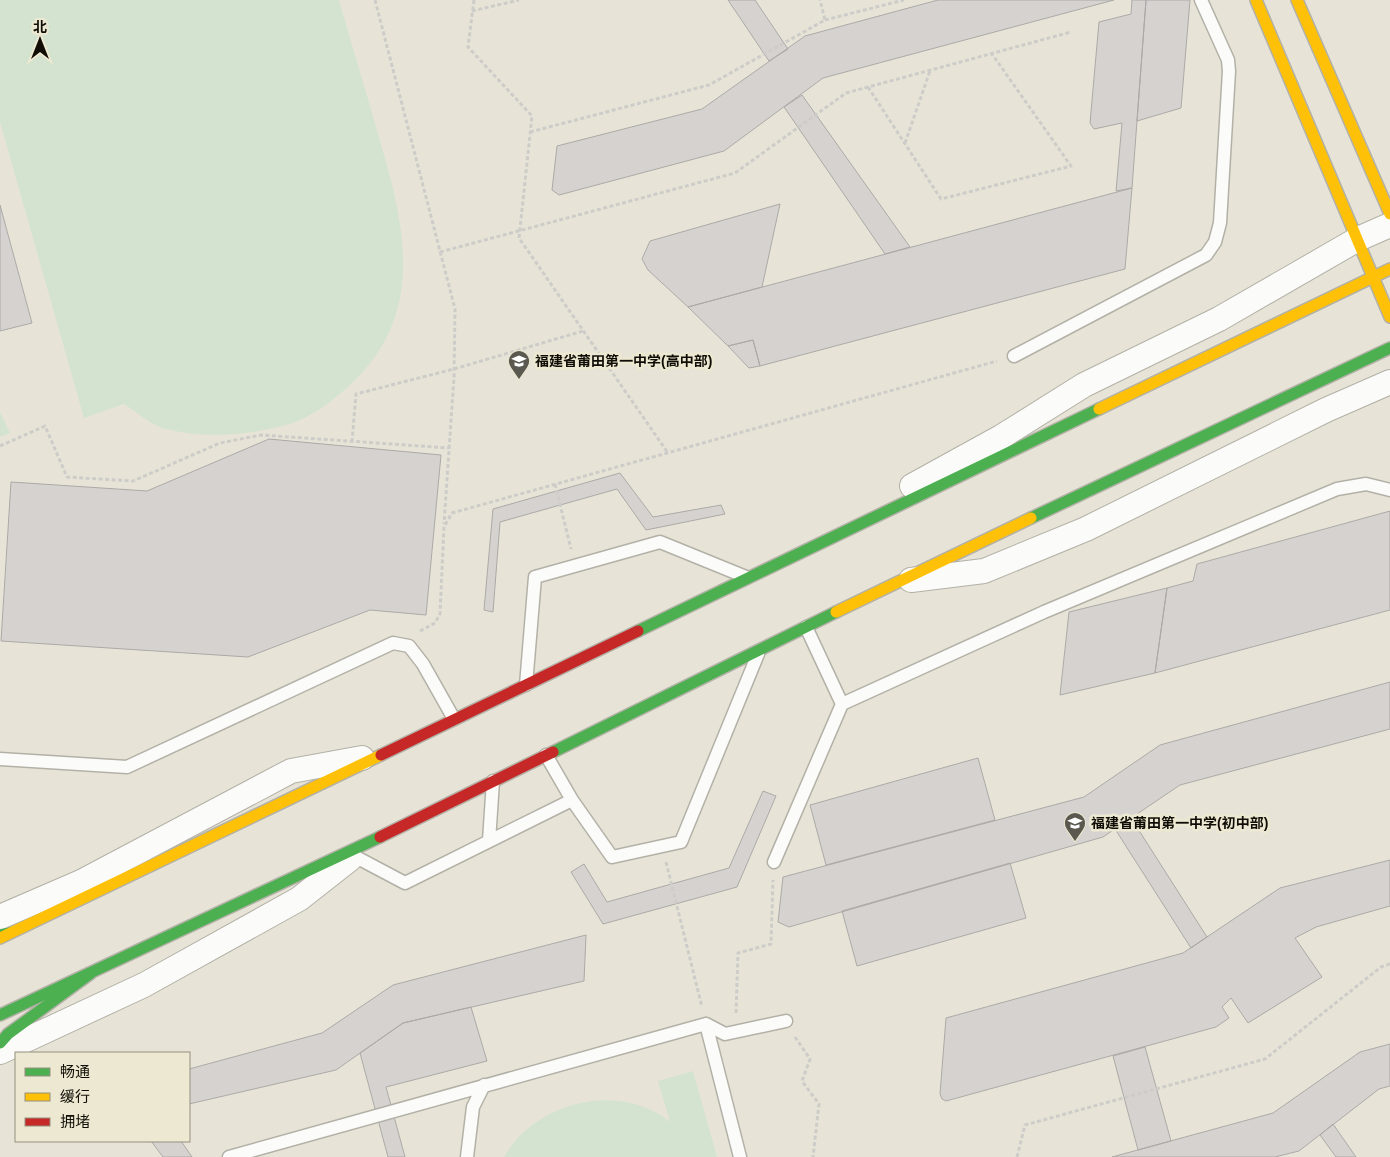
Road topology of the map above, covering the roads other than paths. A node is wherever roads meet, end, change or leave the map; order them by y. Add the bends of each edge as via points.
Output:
1 (1201, 0) edge
2 (1256, 0) edge
3 (1297, 0) edge
4 (1390, 214) edge
5 (1390, 225) edge
6 (1358, 239) junction
7 (1390, 269) edge
8 (1375, 277) junction
9 (1390, 317) edge
10 (1390, 348) edge
11 (1014, 356) road end
12 (1390, 382) edge
13 (1390, 490) edge
14 (804, 551) junction
15 (749, 578) junction
16 (899, 581) junction
17 (806, 627) junction
18 (760, 650) junction
19 (526, 685) junction
20 (842, 704) junction
21 (454, 719) junction
22 (546, 755) junction
23 (378, 756) joint
24 (0, 759) edge
25 (493, 781) junction
26 (572, 800) junction
27 (372, 841) junction
28 (489, 841) junction
29 (354, 856) junction
30 (774, 862) road end
31 (2, 931) edge
32 (91, 973) junction
33 (0, 1016) edge
34 (786, 1021) road end
35 (706, 1024) junction
36 (0, 1043) edge
37 (0, 1052) edge
38 (484, 1085) junction
39 (229, 1157) edge
40 (467, 1157) edge
41 (740, 1157) edge

1 - 11 lane via 1228,60 1229,71 1220,223 1215,242 1206,255
2 - 6 main road
3 - 4 main road
5 - 6 street
6 - 8 main road
6 - 14 street via 1219,319 1084,385
7 - 8 main road
8 - 9 main road
8 - 14 main road
10 - 16 main road
12 - 16 street via 1326,410 1086,530 984,571
13 - 20 lane via 1366,484 1337,488 1044,612
14 - 15 main road
15 - 19 main road
15 - 19 lane via 660,542 535,577
16 - 17 main road
17 - 18 main road
17 - 20 lane
18 - 22 main road
18 - 26 lane via 681,842 612,856
19 - 21 main road
20 - 30 lane
21 - 23 main road
21 - 24 lane via 409,646 393,643 127,767
22 - 25 main road
22 - 26 lane
23 - 31 street via 291,771 81,882
25 - 27 main road
25 - 28 lane
26 - 28 lane
27 - 29 street
27 - 32 main road
28 - 29 lane via 405,883
29 - 37 street via 299,899 144,984
32 - 33 main road
32 - 36 main road
34 - 35 lane via 725,1034
35 - 38 lane
35 - 41 lane
38 - 39 lane
38 - 40 lane via 473,1107

